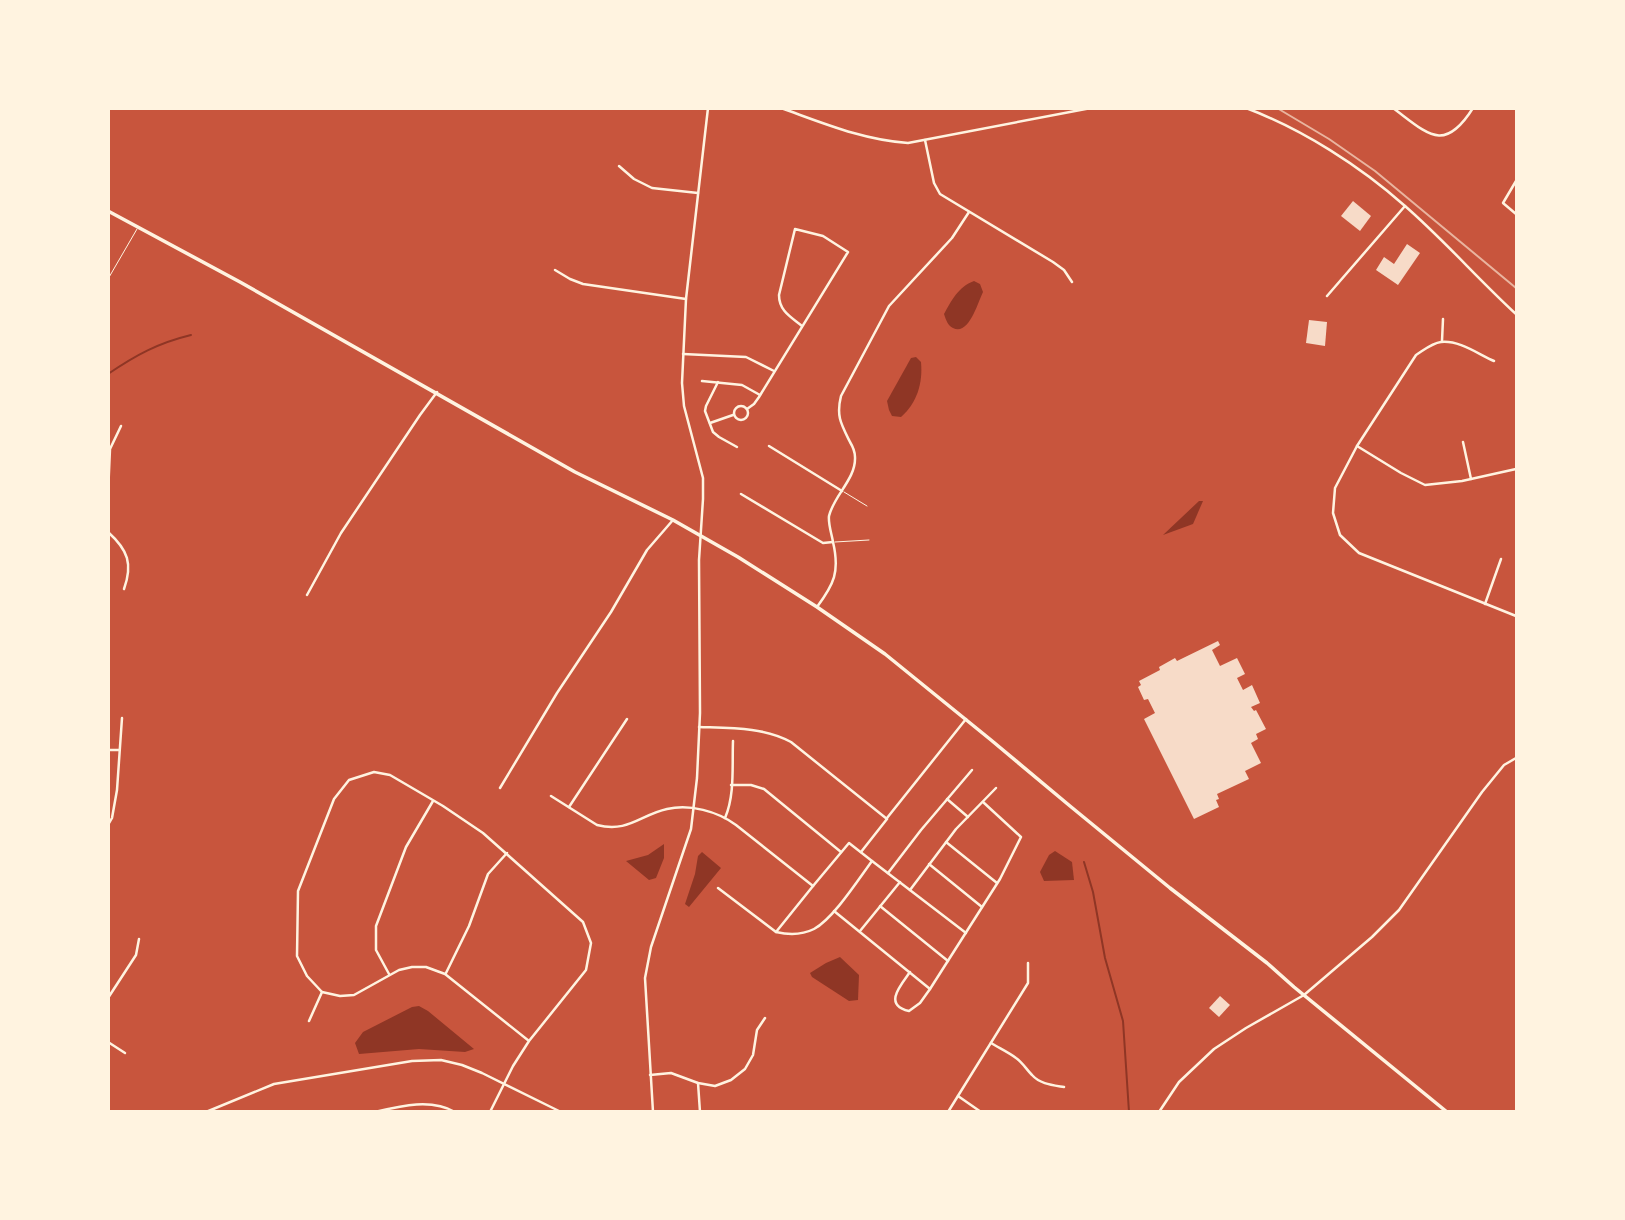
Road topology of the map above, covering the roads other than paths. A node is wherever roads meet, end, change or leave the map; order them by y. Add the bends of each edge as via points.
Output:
1 (708, 108) edge
2 (781, 108) edge
3 (1091, 108) edge
4 (1245, 108) edge
5 (1393, 108) edge
6 (1474, 108) edge
7 (925, 140) junction
8 (619, 166) dead end
9 (1517, 181) edge
10 (698, 193) junction
11 (1405, 206) junction
12 (108, 211) edge
13 (969, 212) junction
14 (1517, 214) edge
15 (138, 227) junction
16 (555, 270) dead end
17 (108, 279) edge
18 (1072, 282) dead end
19 (1327, 296) dead end
20 (687, 299) junction
21 (1517, 314) edge
22 (1443, 319) dead end
23 (802, 326) junction
24 (1442, 341) junction
25 (682, 354) junction
26 (1494, 361) dead end
27 (775, 372) junction
28 (702, 381) dead end
29 (719, 382) junction
30 (438, 392) junction
31 (760, 395) junction
32 (747, 409) junction
33 (733, 415) junction
34 (710, 423) junction
35 (121, 426) dead end
36 (1463, 442) dead end
37 (769, 446) dead end
38 (1357, 446) junction
39 (737, 447) dead end
40 (1517, 469) edge
41 (1471, 479) junction
42 (842, 491) junction
43 (108, 494) edge
44 (741, 494) dead end
45 (867, 506) dead end
46 (673, 520) junction
47 (108, 532) edge
48 (699, 536) junction
49 (869, 540) dead end
50 (833, 542) junction
51 (1501, 559) dead end
52 (124, 589) dead end
53 (307, 595) dead end
54 (1485, 604) junction
55 (817, 607) junction
56 (1517, 616) edge
57 (122, 718) dead end
58 (627, 719) dead end
59 (966, 719) junction
60 (699, 727) junction
61 (733, 741) dead end
62 (108, 750) edge
63 (119, 750) junction
64 (1517, 758) edge
65 (972, 770) dead end
66 (732, 785) junction
67 (500, 788) dead end
68 (996, 788) dead end
69 (551, 796) dead end
70 (947, 799) junction
71 (433, 801) junction
72 (983, 802) junction
73 (569, 807) junction
74 (693, 808) junction
75 (968, 817) junction
76 (725, 818) junction
77 (887, 819) junction
78 (108, 825) edge
79 (946, 842) junction
80 (841, 852) junction
81 (860, 852) junction
82 (507, 853) junction
83 (872, 861) junction
84 (929, 864) junction
85 (888, 873) junction
86 (900, 882) junction
87 (998, 883) junction
88 (813, 886) junction
89 (718, 888) dead end
90 (910, 890) junction
91 (880, 906) junction
92 (982, 907) junction
93 (834, 911) junction
94 (859, 932) junction
95 (776, 933) junction
96 (966, 933) junction
97 (139, 939) dead end
98 (948, 961) junction
99 (1028, 963) dead end
100 (910, 972) junction
101 (445, 974) junction
102 (390, 975) junction
103 (930, 989) junction
104 (322, 992) junction
105 (1304, 995) junction
106 (108, 998) edge
107 (765, 1017) dead end
108 (309, 1021) dead end
109 (529, 1041) junction
110 (108, 1042) edge
111 (991, 1043) junction
112 (125, 1052) dead end
113 (650, 1075) junction
114 (505, 1083) junction
115 (698, 1083) junction
116 (1064, 1087) dead end
117 (958, 1096) junction
118 (206, 1111) edge
119 (375, 1111) edge
120 (454, 1111) edge
121 (490, 1111) edge
122 (561, 1111) edge
123 (653, 1111) edge
124 (700, 1111) edge
125 (948, 1111) edge
126 (981, 1111) edge
127 (1159, 1111) edge
128 (1447, 1111) edge

1 - 10 street
2 - 7 street via 872,139
3 - 7 street
4 - 11 street via 1338,156
5 - 6 street via 1428,134 1441,136 1457,130
7 - 13 street via 940,194
8 - 10 street via 652,188
9 - 14 street via 1503,202
10 - 20 street
11 - 19 street
11 - 21 street
12 - 15 main road
13 - 18 street via 1053,262
13 - 42 street via 952,238 889,306 841,396 839,419 855,452
15 - 17 lane
15 - 30 main road
16 - 20 street via 583,284
20 - 25 street
22 - 24 street
23 - 23 street via 848,252 823,236 795,229 779,301 785,313
23 - 27 street
24 - 26 street via 1465,346
24 - 38 street via 1416,355
25 - 27 street via 746,358
25 - 48 street via 684,406 703,478
27 - 31 street
28 - 29 street
29 - 31 street via 742,385
29 - 34 street via 706,406
30 - 46 main road via 575,472
30 - 53 street via 341,533
31 - 32 street
32 - 33 street via 738,406
32 - 33 street via 745,419
33 - 34 street
34 - 39 street via 713,432
35 - 43 street via 110,449
36 - 41 street
37 - 42 street
38 - 41 street via 1425,485
38 - 54 street via 1335,488 1333,513 1340,535 1359,553
40 - 41 street
42 - 45 lane
42 - 50 street via 829,517
44 - 50 street via 823,543
46 - 48 main road
46 - 67 street via 647,550
47 - 52 street via 127,556 129,575
48 - 55 main road
48 - 60 street
49 - 50 lane
50 - 55 street via 834,582
51 - 54 street
54 - 56 street
55 - 59 main road
57 - 63 street
58 - 73 street
59 - 77 street
59 - 105 main road
60 - 74 street
60 - 77 street via 780,736
61 - 66 street
62 - 63 street
63 - 78 street via 113,818
64 - 105 street via 1504,765 1482,792 1399,910
65 - 70 street
66 - 76 street
66 - 80 street via 764,789
68 - 72 street
69 - 73 street
70 - 75 street
70 - 85 street
71 - 82 street
71 - 102 street via 406,848 376,926 376,950
71 - 104 street via 390,775 374,772 349,780 334,799 298,891 297,956
72 - 75 street
72 - 87 street via 1021,837
73 - 74 street via 597,825 612,828 668,809
74 - 76 street
74 - 113 street via 691,829 647,964
75 - 79 street
76 - 88 street
77 - 81 street
79 - 84 street
79 - 87 street
80 - 81 street via 849,843
80 - 88 street
81 - 83 street
82 - 101 street via 488,874
82 - 109 street via 583,922 591,943 586,970
83 - 85 street
83 - 93 street
84 - 90 street
84 - 92 street
85 - 86 street
86 - 90 street
86 - 91 street
87 - 92 street
88 - 95 street
89 - 95 street
90 - 96 street
91 - 94 street
91 - 98 street
92 - 96 street
93 - 94 street
93 - 95 street via 815,929
94 - 100 street
96 - 98 street
97 - 106 street via 136,955
98 - 103 street
99 - 111 street via 1028,984
100 - 103 street
100 - 103 street via 895,993 901,1009 909,1011
101 - 102 street via 412,967
101 - 109 street
102 - 104 street via 355,995
104 - 108 street
105 - 127 street via 1214,1049 1178,1082
105 - 128 main road
107 - 115 street via 745,1069 715,1086
109 - 114 street
110 - 112 street
111 - 116 street via 1015,1057 1037,1079
111 - 117 street
113 - 115 street via 671,1073
113 - 123 street
114 - 118 street via 442,1060 412,1061 274,1084
114 - 121 street
114 - 122 street
115 - 124 street
117 - 125 street
117 - 126 street
119 - 120 street via 438,1104

